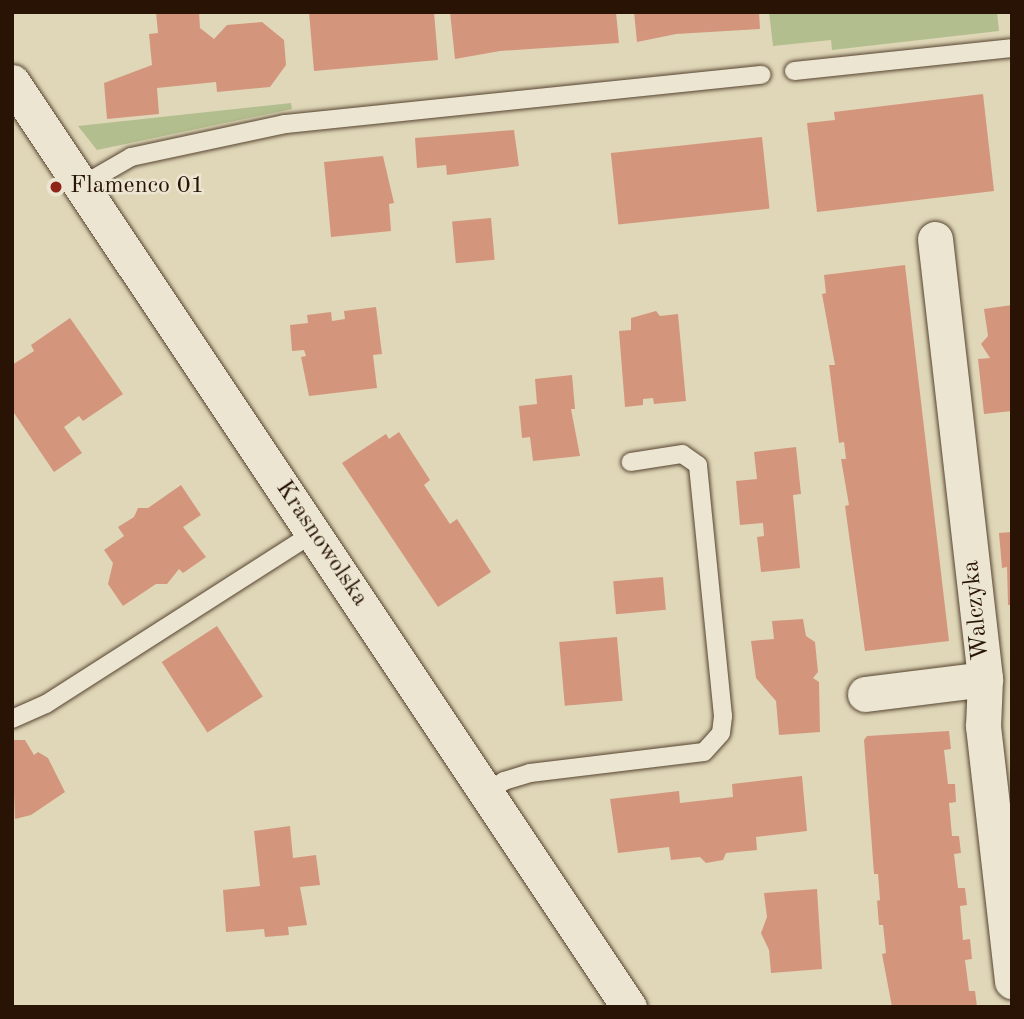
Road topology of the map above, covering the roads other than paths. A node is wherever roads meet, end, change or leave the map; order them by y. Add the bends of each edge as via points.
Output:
1 (1012, 48) edge
2 (794, 71) dead end
3 (761, 75) dead end
4 (12, 82) edge
5 (82, 186) junction
6 (935, 239) dead end
7 (631, 462) dead end
8 (313, 533) junction
9 (985, 679) junction
10 (864, 694) dead end
11 (12, 719) edge
12 (487, 793) junction
13 (1012, 981) edge
14 (629, 1007) edge

1 - 2 lane
3 - 5 lane via 285,124 131,157
4 - 5 street, Krasnowolska
5 - 8 street, Krasnowolska
6 - 9 street, Walczyka
7 - 12 lane via 682,454 698,465 721,733 704,752 530,773 504,781
8 - 11 lane via 46,704
8 - 12 street, Krasnowolska
9 - 10 street
9 - 13 street, Walczyka via 983,726
12 - 14 street, Krasnowolska

